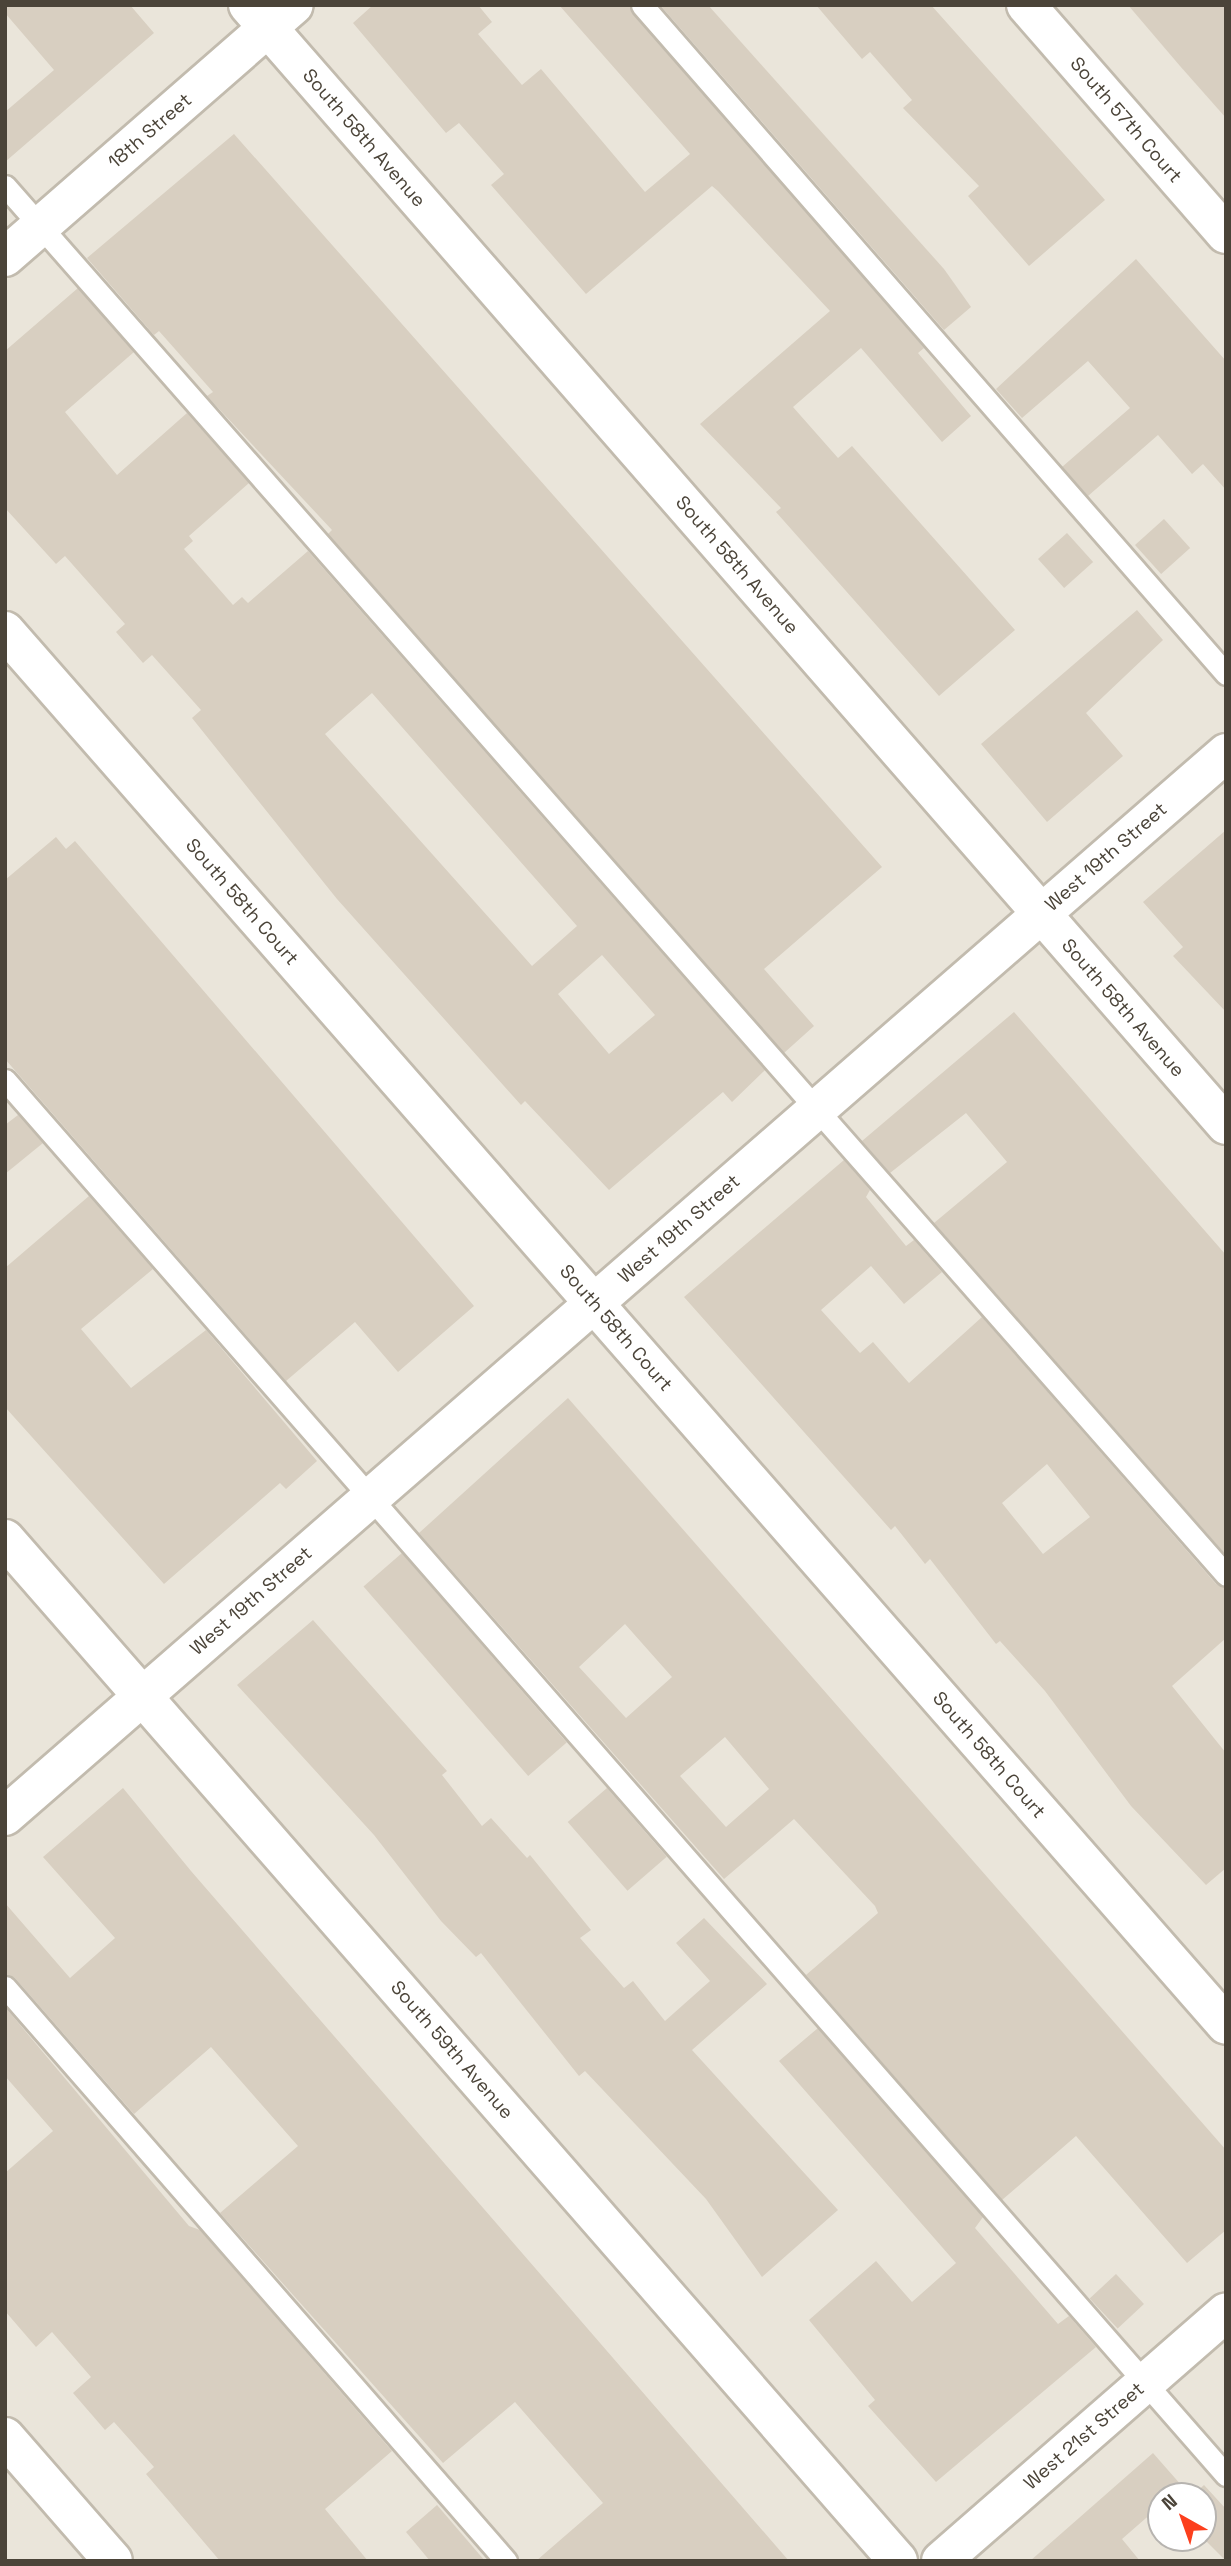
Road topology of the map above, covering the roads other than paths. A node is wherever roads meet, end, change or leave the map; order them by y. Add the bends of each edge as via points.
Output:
1 (642, 5) edge
2 (1026, 5) edge
3 (270, 13) edge
4 (5, 186) edge
5 (41, 226) junction
6 (1226, 234) edge
7 (5, 257) edge
8 (5, 631) edge
9 (1226, 674) edge
10 (1226, 753) edge
11 (1041, 914) junction
12 (5, 1080) edge
13 (816, 1109) junction
14 (1226, 1125) edge
15 (593, 1303) junction
16 (370, 1498) junction
17 (5, 1539) edge
18 (1226, 1575) edge
19 (142, 1696) junction
20 (5, 1816) edge
21 (5, 1987) edge
22 (1226, 2025) edge
23 (1226, 2312) edge
24 (1144, 2383) junction
25 (5, 2437) edge
26 (1226, 2475) edge
27 (113, 2561) edge
28 (506, 2561) edge
29 (898, 2561) edge
30 (941, 2561) edge

1 - 9 lane
2 - 6 street, South 57th Court
3 - 5 street, 18th Street
3 - 11 street, South 58th Avenue
4 - 5 lane
5 - 7 street, 18th Street
5 - 13 lane
8 - 15 street, South 58th Court
10 - 11 street, West 19th Street
11 - 13 street, West 19th Street
11 - 14 street, South 58th Avenue
12 - 16 lane
13 - 15 street, West 19th Street
13 - 18 lane
15 - 16 street, West 19th Street
15 - 22 street, South 58th Court
16 - 19 street, West 19th Street
16 - 24 lane
17 - 19 street, South 59th Avenue
19 - 20 street, West 19th Street
19 - 29 street, South 59th Avenue
21 - 28 lane
23 - 24 street, West 21st Street
24 - 26 lane
24 - 30 street, West 21st Street
25 - 27 street

